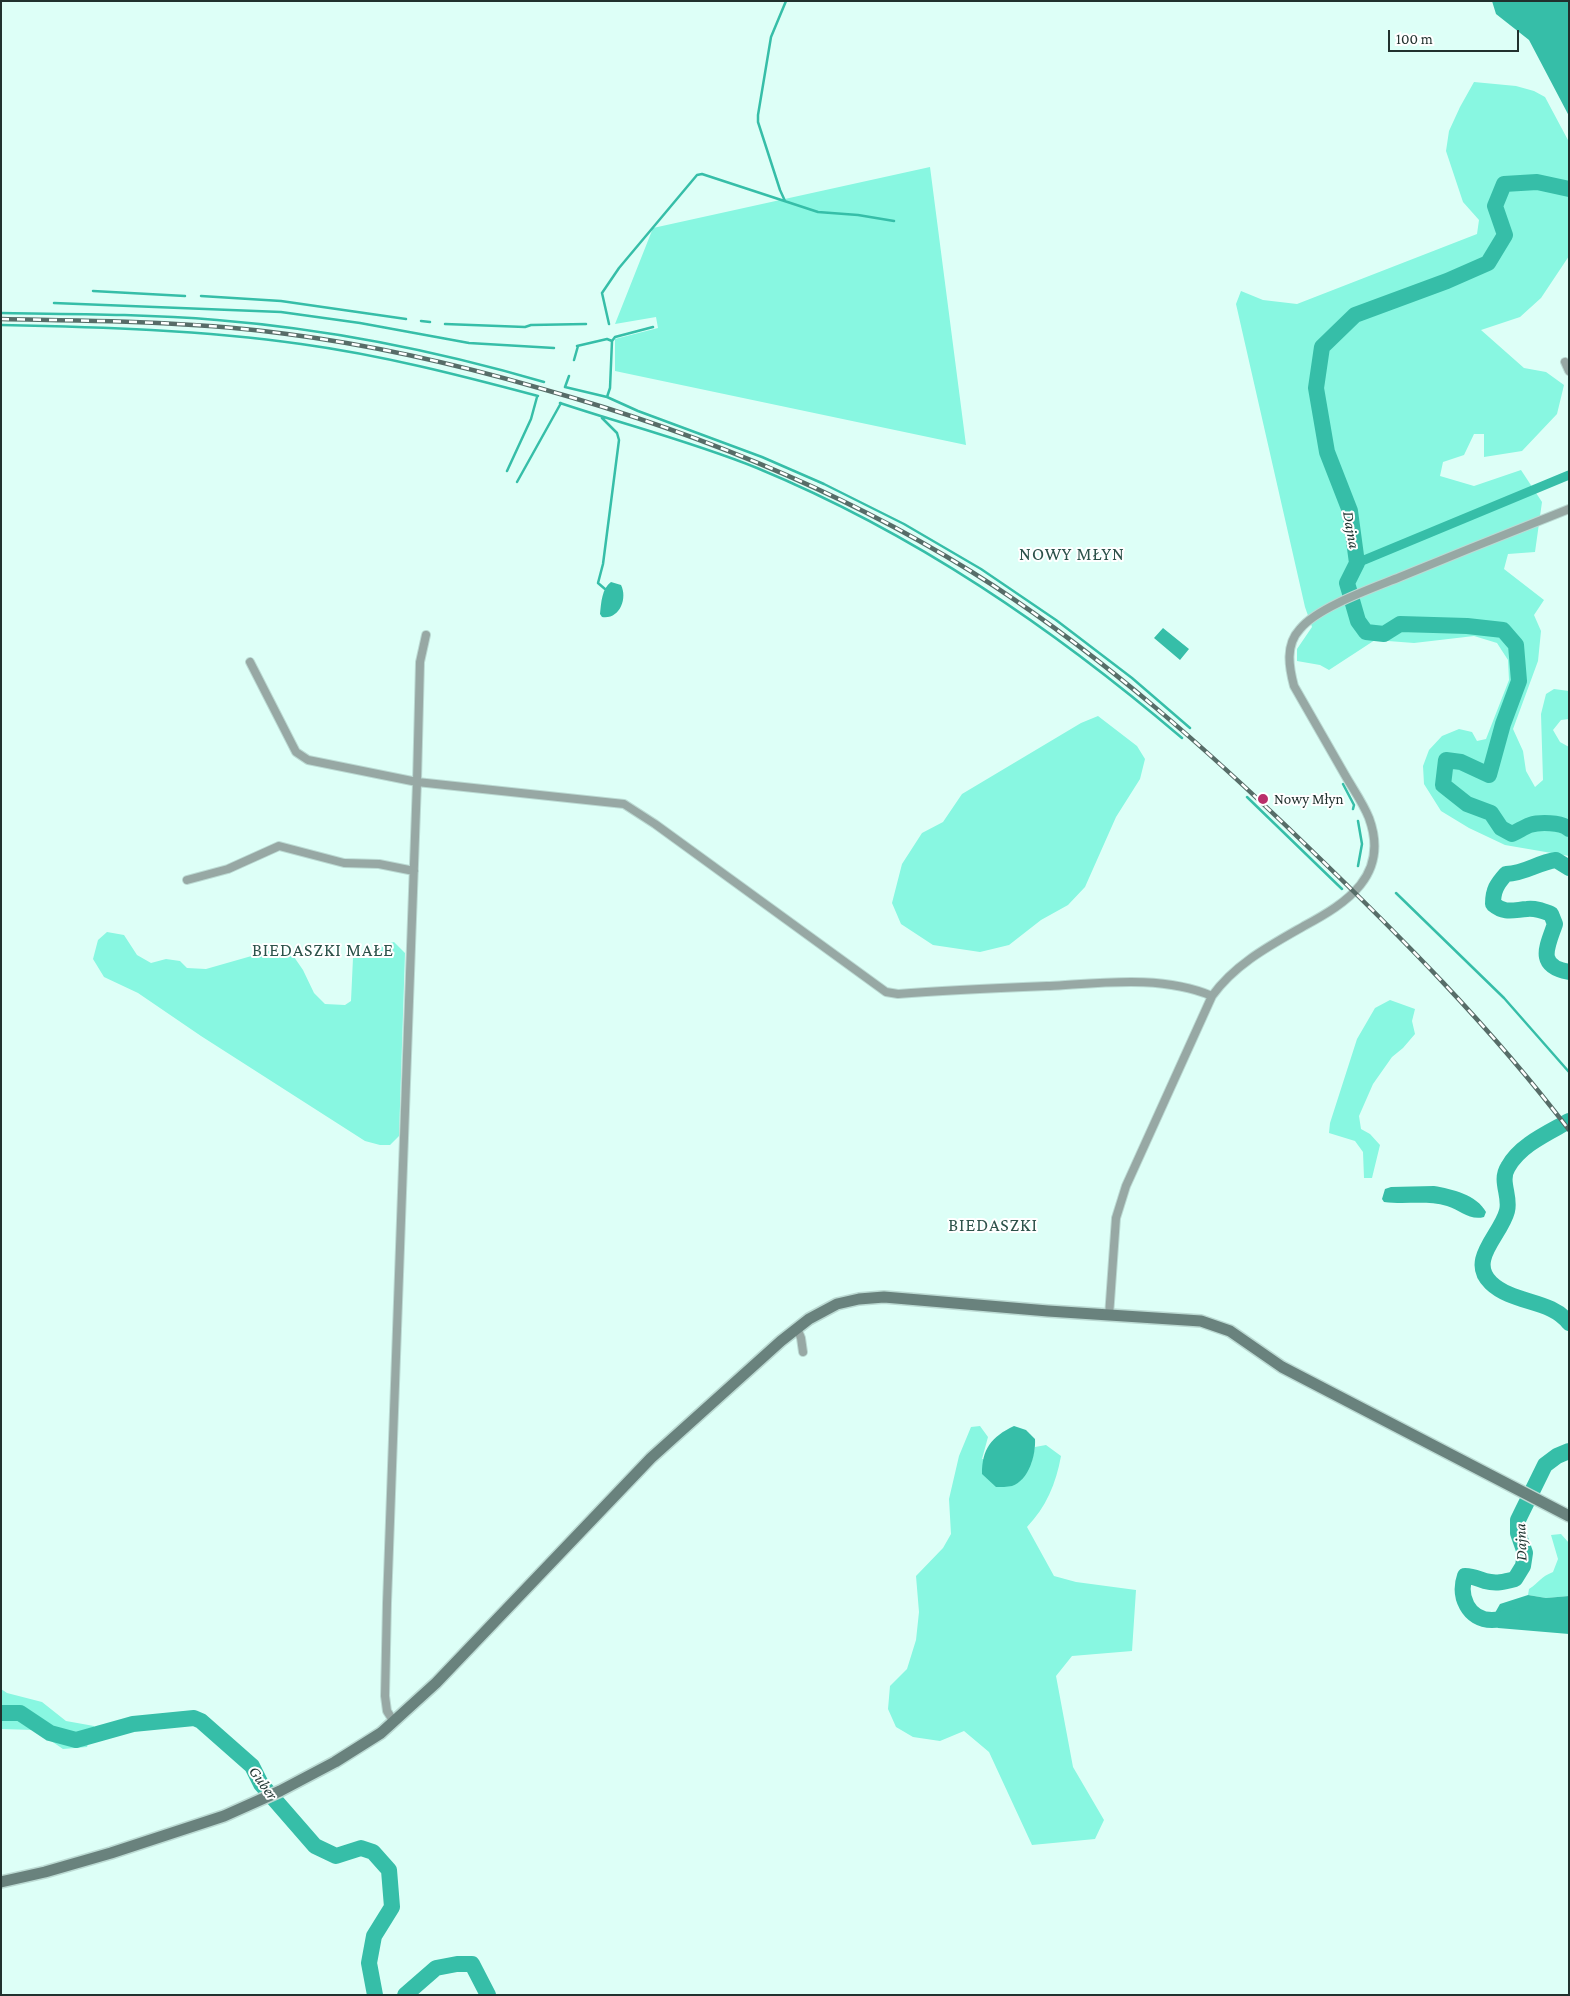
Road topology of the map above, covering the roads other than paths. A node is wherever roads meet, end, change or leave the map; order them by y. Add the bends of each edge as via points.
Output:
1 (1565, 362) dead end
2 (1569, 371) edge
3 (1569, 508) edge
4 (426, 635) dead end
5 (250, 662) dead end
6 (417, 782) junction
7 (414, 871) junction
8 (187, 880) dead end
9 (1212, 996) junction
10 (1108, 1316) junction
11 (797, 1328) junction
12 (802, 1352) dead end
13 (1569, 1516) edge
14 (394, 1722) junction
15 (1, 1882) edge

1 - 2 street
3 - 9 street via 1332,607 1309,619 1299,629 1291,644 1290,671 1294,686 1367,815 1373,837 1371,863 1361,885 1344,903 1240,965
4 - 6 street via 420,662
5 - 6 street via 296,752 308,760
6 - 7 street
6 - 9 street via 624,804 886,992 898,994 1120,982 1192,988
7 - 8 street via 379,864 344,863 279,846 228,869
7 - 14 street via 387,1603 385,1696 387,1711
9 - 10 street via 1120,1204
10 - 11 main road via 873,1298 837,1304
10 - 13 main road via 1202,1321 1223,1328 1276,1364
11 - 12 street
11 - 14 main road via 651,1458 449,1670
14 - 15 main road via 335,1762 224,1816 45,1872

